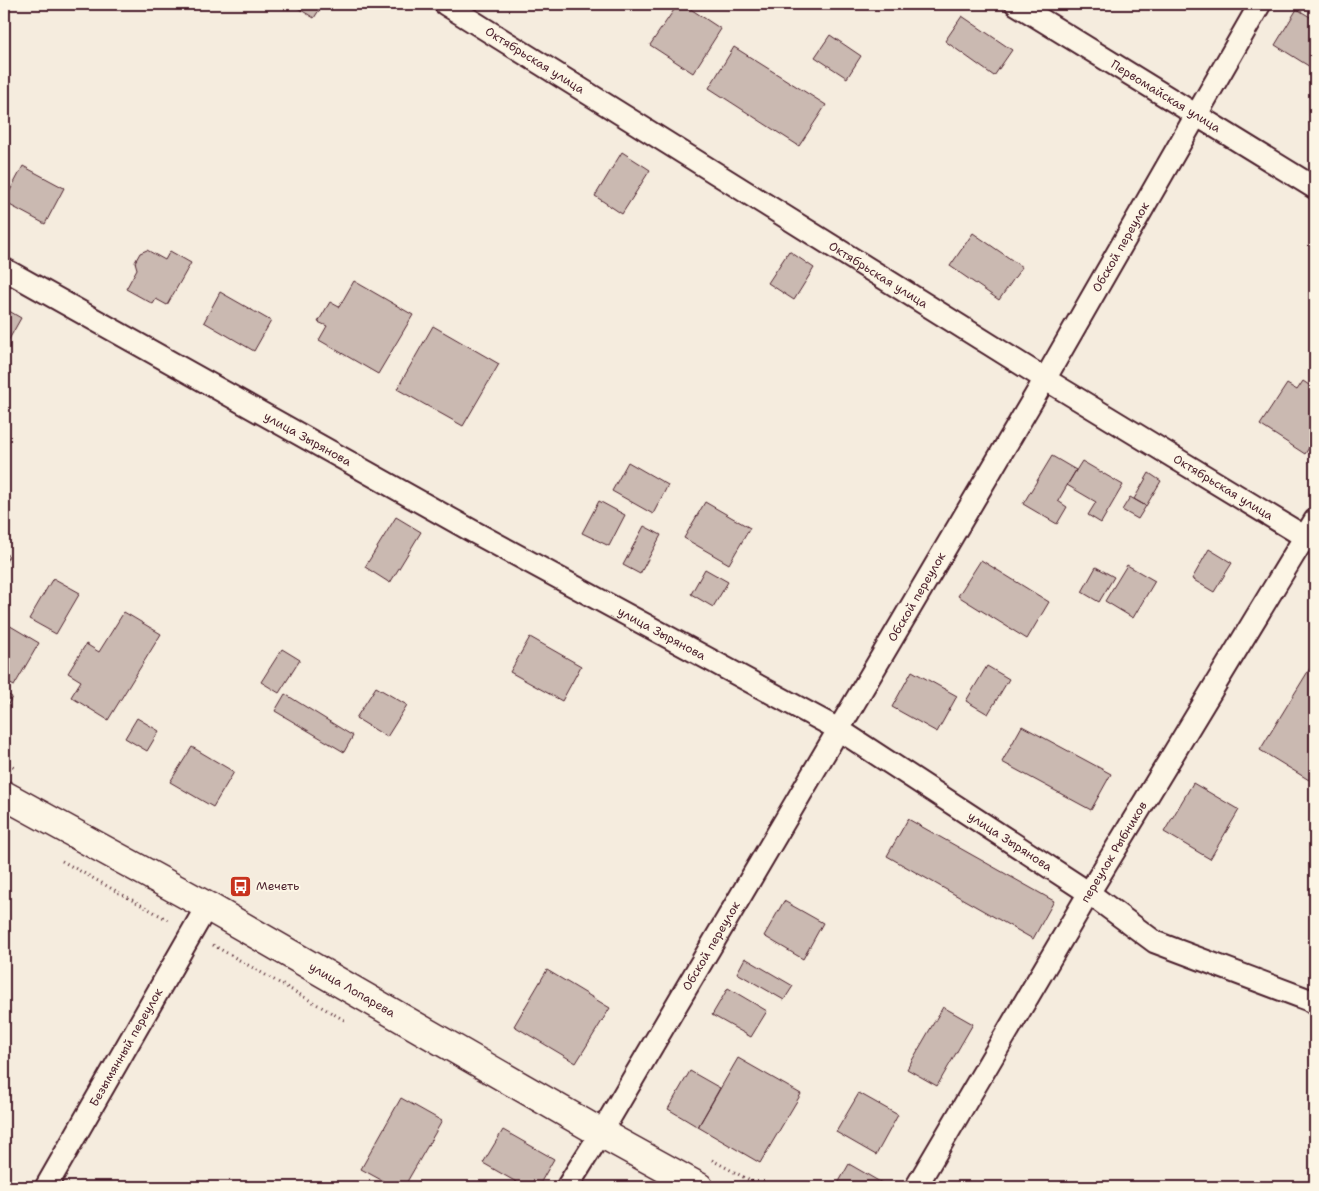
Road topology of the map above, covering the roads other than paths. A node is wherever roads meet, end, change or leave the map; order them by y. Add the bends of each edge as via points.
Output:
1 (445, 4) edge
2 (1016, 4) edge
3 (1260, 4) edge
4 (1196, 115) junction
5 (1315, 188) edge
6 (4, 268) edge
7 (1045, 379) junction
8 (1312, 534) edge
9 (838, 729) junction
10 (4, 795) edge
11 (1089, 893) junction
12 (207, 906) junction
13 (1315, 1004) edge
14 (601, 1132) junction
15 (46, 1187) edge
16 (567, 1187) edge
17 (699, 1187) edge
18 (916, 1187) edge

1 - 7 street, Октябрьская улица
2 - 4 street, Первомайская улица
3 - 4 street, Обской переулок
4 - 5 street, Первомайская улица
4 - 7 street, Обской переулок
6 - 9 street, улица Зырянова via 474,532
7 - 8 street, Октябрьская улица
7 - 9 street, Обской переулок
8 - 11 street, переулок Рыбников
9 - 11 street, улица Зырянова
9 - 14 street, Обской переулок
10 - 12 main road, улица Лопарева
11 - 13 street, улица Зырянова via 1155,942
11 - 18 street, переулок Рыбников
12 - 14 main road, улица Лопарева
12 - 15 street, Безымянный переулок
14 - 16 street, Обской переулок
14 - 17 main road, улица Лопарева

